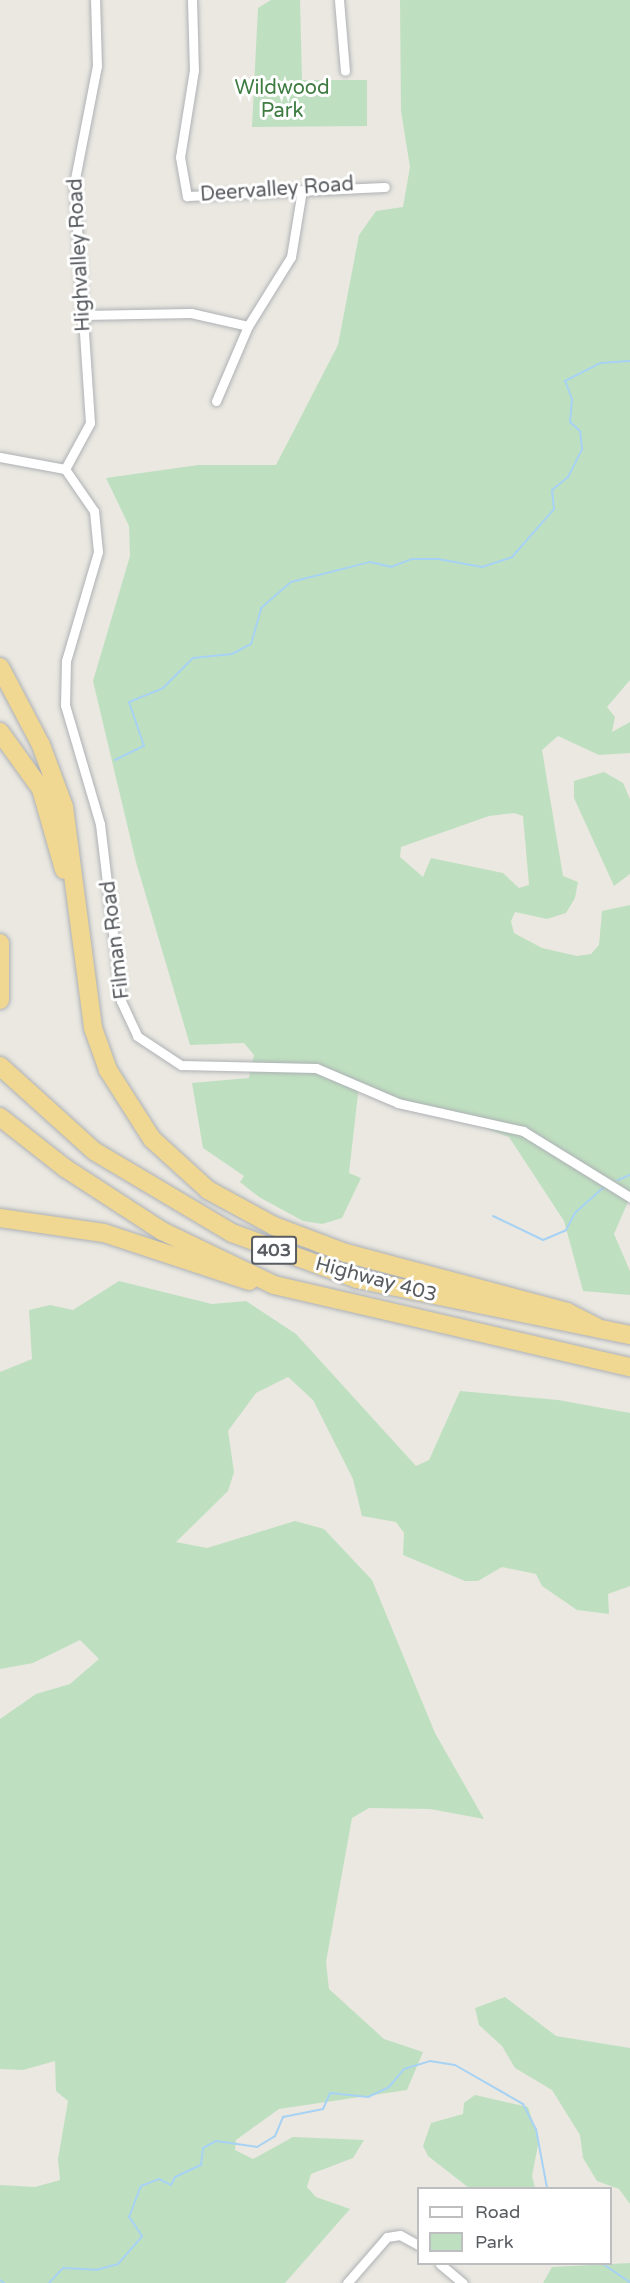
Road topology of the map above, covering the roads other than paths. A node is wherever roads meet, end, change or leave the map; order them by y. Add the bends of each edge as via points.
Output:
1 (95, 0) edge
2 (192, 0) edge
3 (339, 0) edge
4 (345, 71) dead end
5 (385, 187) dead end
6 (302, 190) junction
7 (83, 315) junction
8 (248, 326) junction
9 (216, 401) dead end
10 (0, 457) edge
11 (65, 469) junction
12 (0, 667) edge
13 (0, 732) edge
14 (78, 938) junction
15 (0, 943) edge
16 (0, 998) edge
17 (0, 1066) edge
18 (0, 1117) edge
19 (630, 1197) edge
20 (0, 1218) edge
21 (274, 1285) junction
22 (596, 1327) junction
23 (630, 1335) edge
24 (630, 1367) edge
25 (417, 2244) edge
26 (441, 2265) edge
27 (347, 2283) edge
28 (464, 2283) edge

1 - 7 street, Highvalley Road via 96,76 74,184
2 - 6 street, Deervalley Road via 194,70 180,157 183,191 195,198
3 - 4 street
5 - 6 street, Deervalley Road
6 - 8 street via 291,257
7 - 8 street via 191,312
7 - 11 street, Highvalley Road via 90,423
8 - 9 street
10 - 11 street
11 - 19 street, Filman Road via 94,511 99,531 93,575 64,682 100,824 122,1001 147,1046 189,1066 316,1068 398,1103 523,1131
12 - 14 highway via 41,745 64,807
13 - 14 highway via 26,764 50,812
14 - 22 highway via 93,1028 108,1070 152,1139 208,1190 274,1226 346,1253 567,1312
15 - 16 highway
17 - 22 highway, Highway 403 / 403 via 94,1151 232,1233 357,1279
18 - 21 highway, Highway 403 / 403 via 66,1168 162,1231
20 - 21 highway via 104,1233
21 - 24 highway, Highway 403 / 403
22 - 23 highway, Highway 403 / 403
25 - 27 street via 400,2235 387,2237
26 - 28 street

